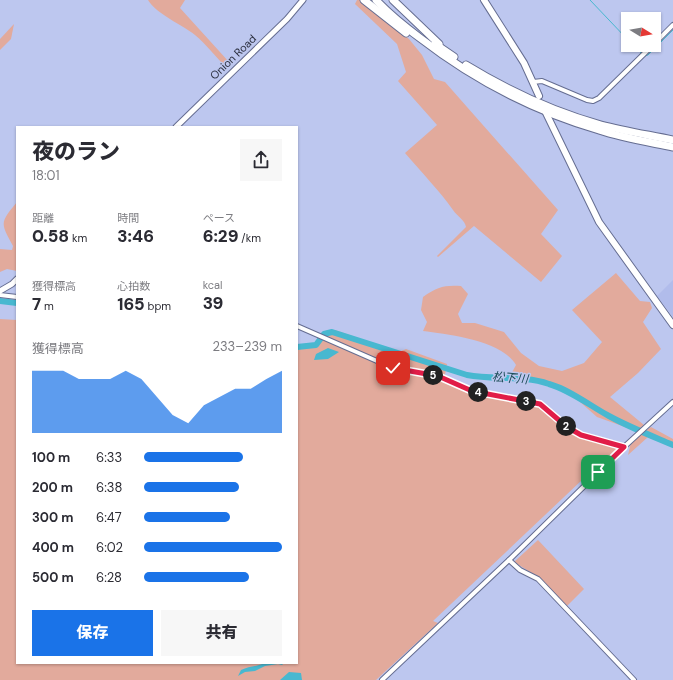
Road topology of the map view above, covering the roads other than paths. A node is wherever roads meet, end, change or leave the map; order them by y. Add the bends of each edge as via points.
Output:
1 (303, 0) edge
2 (364, 0) edge
3 (376, 0) edge
4 (382, 0) edge
5 (393, 0) edge
6 (484, 0) edge
7 (673, 26) edge
8 (661, 37) edge
9 (645, 52) edge
10 (451, 55) junction
11 (479, 78) junction
12 (533, 82) junction
13 (539, 96) dead end
14 (546, 113) dead end
15 (177, 126) edge
16 (673, 140) edge
17 (673, 148) edge
18 (16, 280) edge
19 (0, 291) edge
20 (0, 295) edge
21 (16, 298) edge
22 (673, 325) edge
23 (298, 326) edge
24 (673, 402) edge
25 (624, 447) junction
26 (509, 560) junction
27 (382, 680) edge
28 (634, 680) edge

1 - 15 street, Onion Road via 287,19
2 - 11 highway via 423,46
3 - 11 highway via 435,50
4 - 10 highway
5 - 10 highway
6 - 12 main road via 524,63
7 - 8 street
9 - 12 street via 593,101 542,81
10 - 16 highway via 534,101 577,118
11 - 17 highway via 531,105 589,127
12 - 13 main road
14 - 22 main road via 598,222
18 - 19 street
20 - 21 street
23 - 25 street via 393,368 438,376 472,391 540,404 567,427 581,435
24 - 25 street
25 - 26 street
26 - 27 street
26 - 28 street via 520,570 538,579

